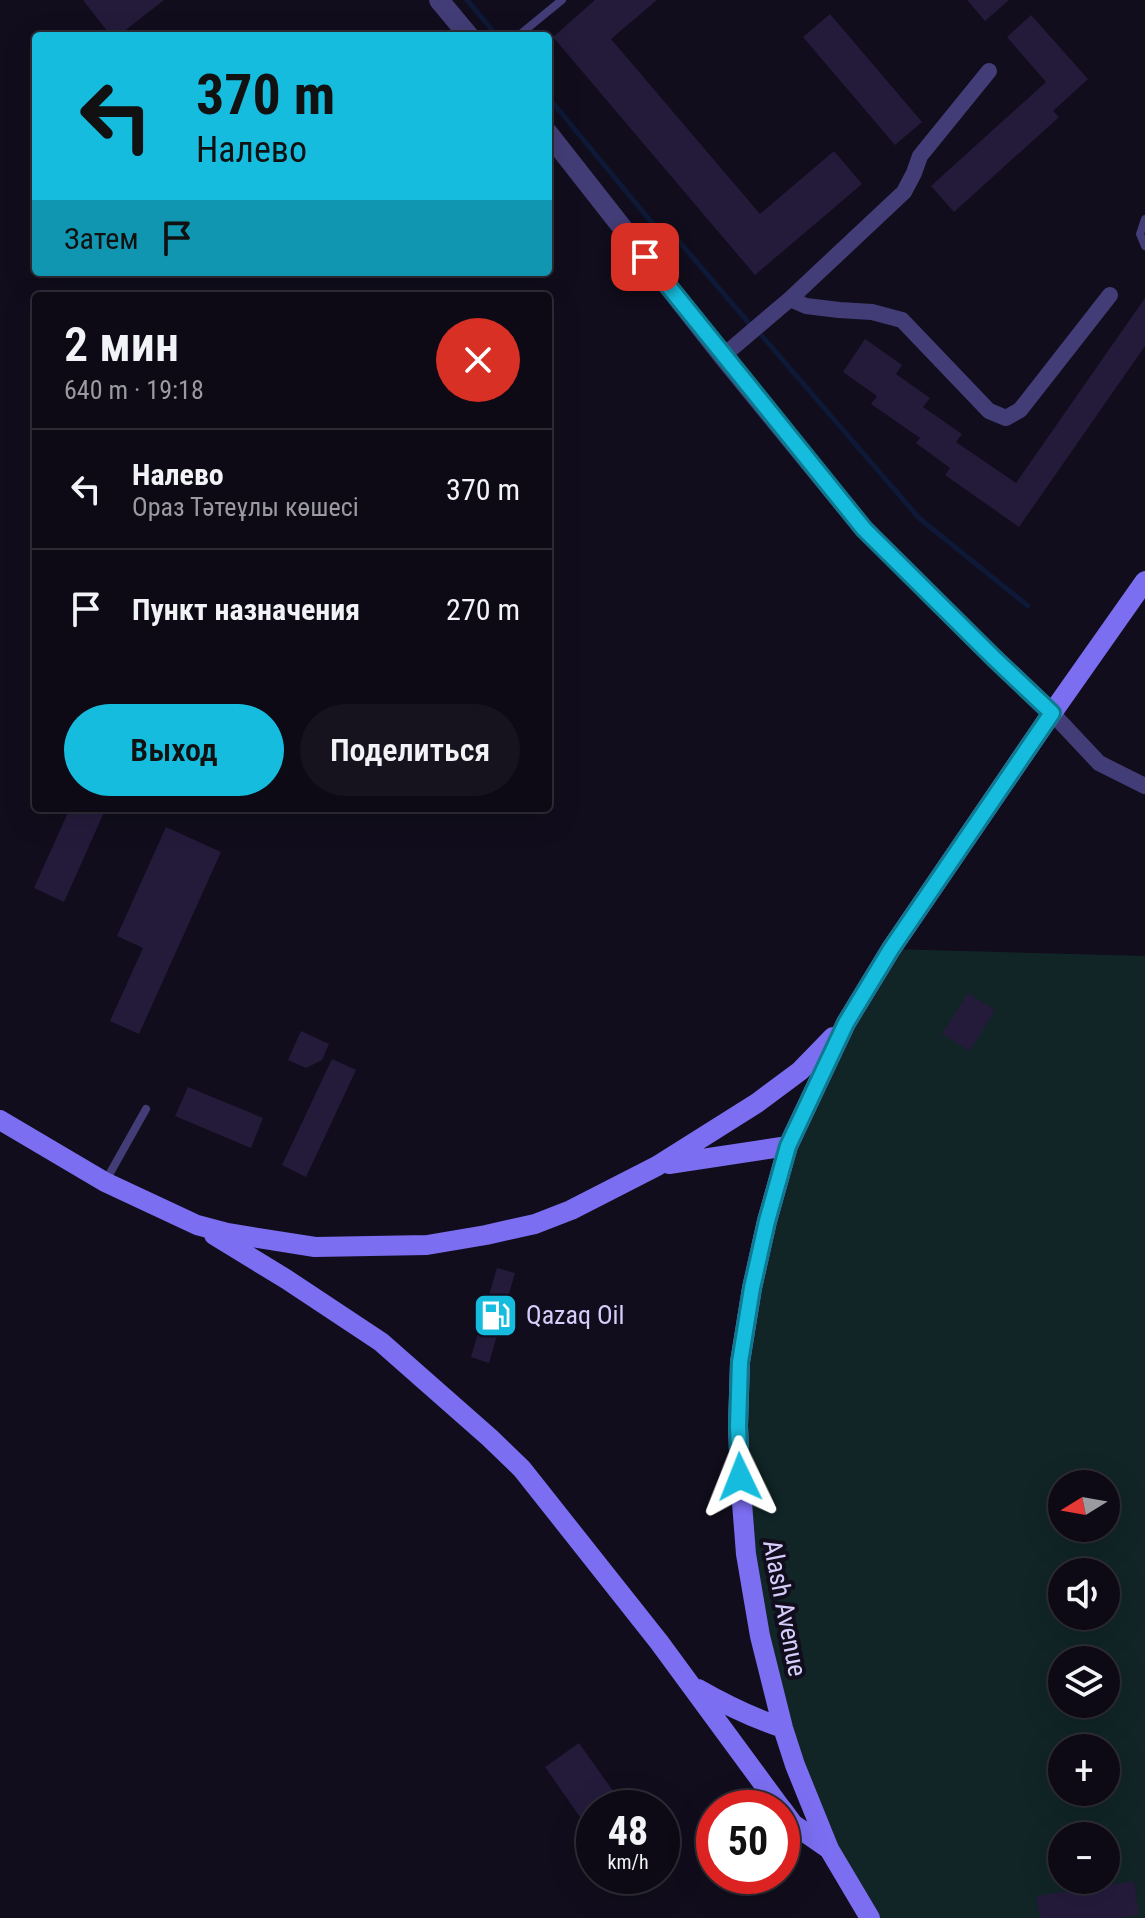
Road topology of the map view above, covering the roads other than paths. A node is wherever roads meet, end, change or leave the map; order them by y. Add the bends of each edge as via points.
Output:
1 (439, 0) edge
2 (562, 0) edge
3 (466, 32) edge
4 (523, 32) edge
5 (989, 71) dead end
6 (552, 138) edge
7 (1145, 219) edge
8 (1145, 246) edge
9 (1110, 295) dead end
10 (790, 299) junction
11 (723, 356) junction
12 (1145, 581) edge
13 (1052, 713) junction
14 (1145, 786) edge
15 (846, 1023) junction
16 (146, 1109) dead end
17 (0, 1120) edge
18 (788, 1146) junction
19 (657, 1166) junction
20 (105, 1182) junction
21 (197, 1225) junction
22 (691, 1685) junction
23 (783, 1728) junction
24 (768, 1790) edge
25 (800, 1829) edge
26 (829, 1849) junction
27 (870, 1918) edge

1 - 3 street
2 - 4 lane
5 - 10 street via 920,156 904,192
6 - 11 street
7 - 8 lane via 1140,234
9 - 10 street via 1020,410 1006,418 989,411 902,320
10 - 11 street
11 - 13 street via 864,529
12 - 13 main road, Alash Avenue
13 - 14 street via 1099,763
13 - 15 main road, Alash Avenue
15 - 18 main road, Alash Avenue
15 - 19 main road via 800,1071
16 - 20 lane
17 - 20 main road
18 - 19 main road
18 - 23 main road, Alash Avenue via 752,1288 740,1362 738,1426 746,1554
19 - 21 main road via 535,1224 427,1245 315,1247
20 - 21 main road
21 - 22 main road via 381,1342 490,1438 522,1469
22 - 23 main road
22 - 24 main road
23 - 26 main road, Alash Avenue
25 - 26 main road
26 - 27 main road, Alash Avenue

